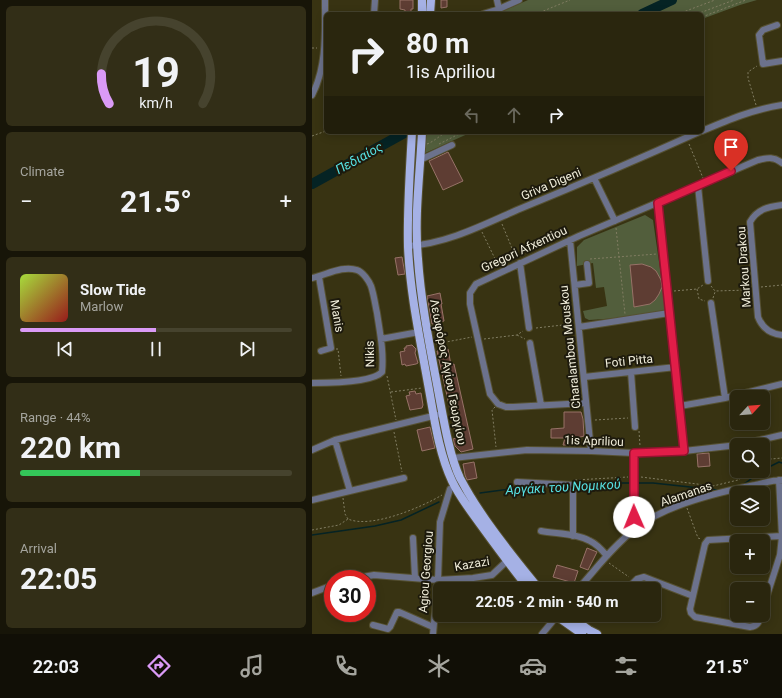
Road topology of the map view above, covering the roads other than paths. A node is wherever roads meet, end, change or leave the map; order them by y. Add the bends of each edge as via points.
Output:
1 (325, 0) edge
2 (375, 0) edge
3 (422, 0) edge
4 (431, 0) edge
5 (497, 0) edge
6 (519, 0) edge
7 (499, 9) junction
8 (325, 12) edge
9 (374, 12) edge
10 (422, 12) edge
11 (430, 12) edge
12 (489, 12) edge
13 (777, 25) dead end
14 (324, 42) edge
15 (782, 61) edge
16 (312, 95) edge
17 (782, 105) edge
18 (704, 130) edge
19 (412, 134) edge
20 (422, 134) edge
21 (695, 134) edge
22 (452, 145) dead end
23 (420, 160) junction
24 (782, 163) edge
25 (594, 178) junction
26 (698, 186) junction
27 (658, 203) junction
28 (782, 205) edge
29 (615, 221) junction
30 (570, 240) junction
31 (408, 246) junction
32 (417, 246) junction
33 (519, 264) junction
34 (587, 264) road end
35 (319, 277) junction
36 (312, 278) edge
37 (708, 281) road end
38 (575, 285) junction
39 (711, 303) road end
40 (669, 313) junction
41 (579, 326) junction
42 (529, 328) road end
43 (419, 332) junction
44 (782, 334) edge
45 (381, 339) junction
46 (530, 343) road end
47 (321, 351) dead end
48 (676, 367) junction
49 (631, 372) junction
50 (584, 377) junction
51 (312, 383) edge
52 (782, 384) edge
53 (726, 398) junction
54 (586, 403) junction
55 (541, 406) junction
56 (680, 406) junction
57 (443, 414) junction
58 (434, 416) junction
59 (635, 427) road end
60 (782, 435) edge
61 (335, 440) junction
62 (312, 450) edge
63 (591, 451) junction
64 (684, 451) junction
65 (637, 453) junction
66 (453, 458) junction
67 (404, 478) road end
68 (781, 480) edge
69 (517, 482) dead end
70 (450, 489) road end
71 (350, 492) junction
72 (312, 500) edge
73 (634, 529) junction
74 (541, 531) dead end
75 (573, 536) junction
76 (782, 536) edge
77 (413, 538) dead end
78 (605, 558) junction
79 (510, 559) junction
80 (376, 575) edge
81 (415, 578) junction
82 (474, 578) junction
83 (438, 580) junction
84 (474, 582) edge
85 (525, 582) edge
86 (532, 582) edge
87 (584, 582) edge
88 (634, 582) edge
89 (657, 582) edge
90 (661, 583) edge
91 (770, 586) edge
92 (324, 588) edge
93 (312, 593) edge
94 (694, 596) junction
95 (551, 622) edge
96 (563, 622) edge
97 (578, 622) edge
98 (758, 622) edge
99 (373, 625) dead end
100 (433, 627) junction
101 (433, 634) edge
102 (542, 634) edge
103 (582, 634) edge
104 (597, 634) edge

1 - 8 street
2 - 9 street
3 - 10 main road
4 - 11 main road
5 - 7 street
6 - 7 street
7 - 12 street
13 - 15 street via 763,30 759,36 763,64
14 - 16 street via 321,68
17 - 18 street via 734,117
19 - 31 main road, Λεωφόρος Αγίου Γεωργίου
20 - 23 main road, Λεωφόρος Αγίου Γεωργίου
21 - 25 street, Griva Digeni
22 - 23 street
23 - 32 main road, Λεωφόρος Αγίου Γεωργίου
24 - 26 street, Gregori Afxentiou via 770,158 758,160
25 - 29 street
25 - 32 street, Griva Digeni via 480,226 446,239
26 - 27 street, Gregori Afxentiou
26 - 37 street
27 - 29 street, Gregori Afxentiou
27 - 40 street
28 - 44 street, Markou Drakou via 760,210 750,222 758,317 762,325 770,331
29 - 30 street, Gregori Afxentiou
30 - 33 street, Gregori Afxentiou
30 - 38 street, Charalambou Mouskou
31 - 32 street, Griva Digeni
31 - 43 main road, Λεωφόρος Αγίου Γεωργίου
32 - 57 main road, Λεωφόρος Αγίου Γεωργίου via 424,314
33 - 42 street
33 - 55 street, Gregori Afxentiou via 476,284 470,293 470,304 490,394 498,404 506,407
34 - 38 street via 589,283
35 - 36 street
35 - 45 street, Nikis via 339,270 358,270 370,284
35 - 47 street, Manis via 332,348
38 - 41 street, Charalambou Mouskou
39 - 53 street
40 - 41 street
40 - 48 street
41 - 50 street, Charalambou Mouskou
43 - 45 street
43 - 58 main road, Λεωφόρος Αγίου Γεωργίου
45 - 51 street, Nikis via 382,372 375,377
46 - 55 street
48 - 49 street, Foti Pitta
48 - 56 street
49 - 50 street, Foti Pitta
49 - 59 street
50 - 54 street, Charalambou Mouskou
52 - 53 street
53 - 56 street
54 - 55 street
54 - 63 street, Charalambou Mouskou
56 - 64 street
57 - 58 street
57 - 66 main road, Λεωφόρος Αγίου Γεωργίου
58 - 61 street
58 - 79 main road, Λεωφόρος Αγίου Γεωργίου via 443,457 453,481 470,510
60 - 64 street, 1is Apriliou via 738,445
61 - 62 street
61 - 71 street
63 - 65 street, 1is Apriliou
63 - 66 street, 1is Apriliou via 527,450
64 - 65 street, 1is Apriliou
65 - 73 street via 633,476
66 - 79 main road, Λεωφόρος Αγίου Γεωργίου via 460,478
67 - 71 street
68 - 73 street, Alamanas via 735,489 685,504
68 - 76 street
69 - 75 street via 573,484
70 - 83 street, Agiou Georgiou via 440,522
71 - 72 street
73 - 78 street, Alamanas
74 - 75 street
75 - 78 street via 590,540
76 - 91 street via 780,555
76 - 94 street via 706,541
77 - 81 street
78 - 87 street, Alamanas
79 - 82 street, Kazazi via 492,575
79 - 85 main road, Λεωφόρος Αγίου Γεωργίου
79 - 86 main road, Λεωφόρος Αγίου Γεωργίου
80 - 81 street, Kazazi
81 - 83 street, Kazazi
82 - 83 street, Kazazi
82 - 84 street
83 - 100 street, Agiou Georgiou
88 - 89 street via 644,577
90 - 94 street
92 - 93 street
94 - 98 street via 690,610 695,617 750,627
95 - 102 street
96 - 103 main road
97 - 104 main road
99 - 100 street via 388,629 399,612
100 - 101 street, Agiou Georgiou

